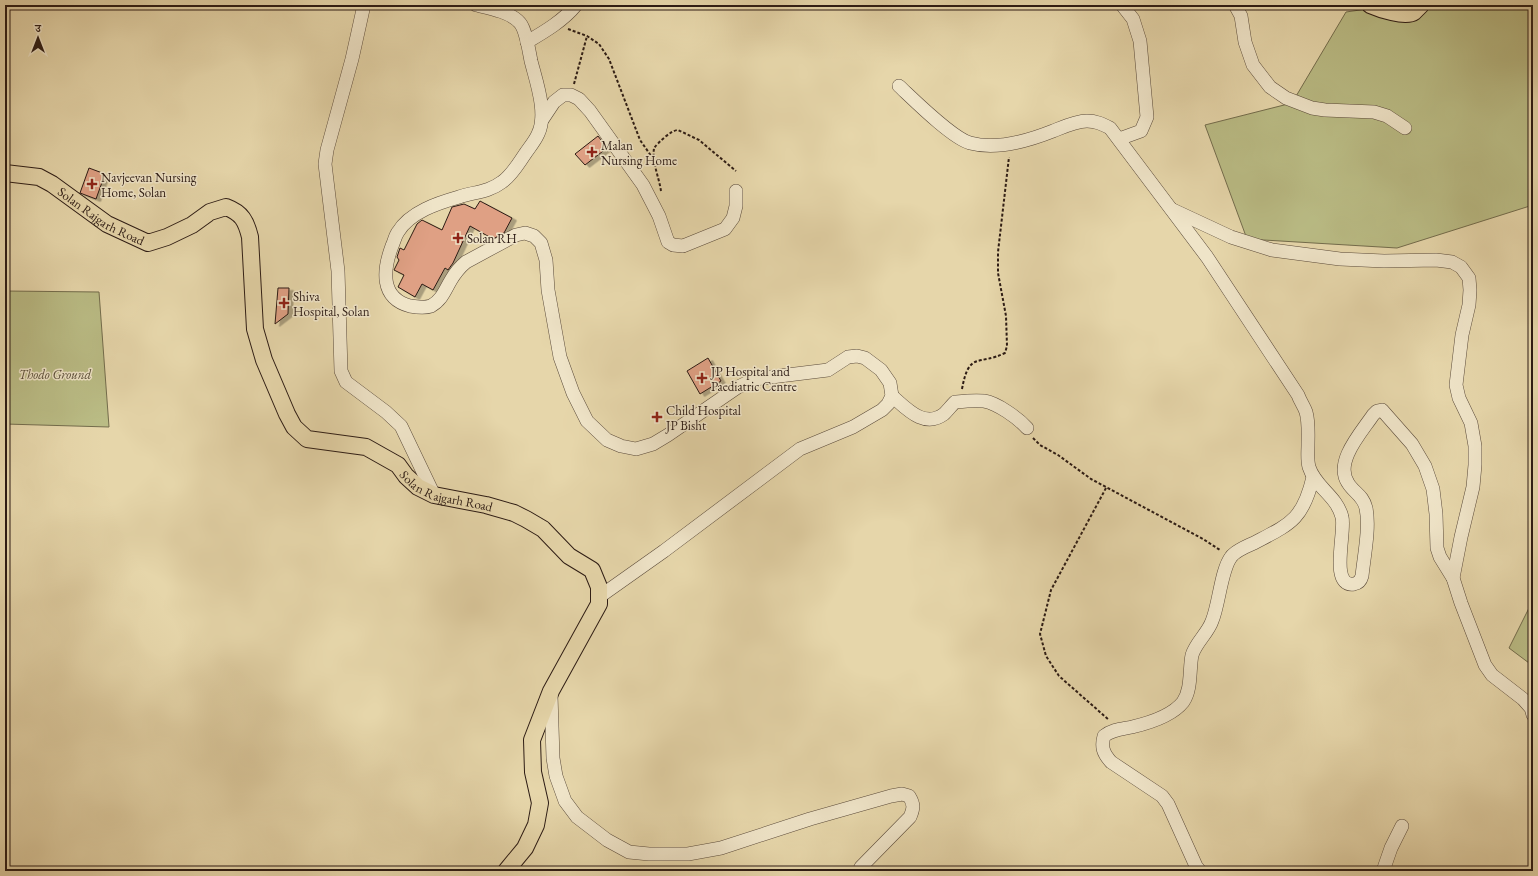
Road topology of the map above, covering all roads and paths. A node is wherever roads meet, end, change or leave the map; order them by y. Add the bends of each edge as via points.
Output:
1 (364, 5) edge
2 (476, 5) edge
3 (576, 5) edge
4 (1122, 5) edge
5 (1235, 5) edge
6 (1370, 5) edge
7 (1412, 8) edge
8 (554, 24) junction
9 (587, 36) junction
10 (527, 42) junction
11 (899, 86) dead end
12 (571, 95) junction
13 (542, 120) junction
14 (1405, 128) dead end
15 (1119, 139) junction
16 (1010, 143) junction
17 (654, 160) junction
18 (736, 171) dead end
19 (5, 173) edge
20 (736, 191) dead end
21 (661, 193) dead end
22 (1172, 209) junction
23 (892, 396) junction
24 (960, 402) junction
25 (1027, 428) joint
26 (1313, 477) junction
27 (1106, 488) junction
28 (434, 495) junction
29 (1231, 557) junction
30 (1453, 578) junction
31 (599, 597) junction
32 (551, 691) junction
33 (1533, 715) edge
34 (1119, 729) junction
35 (1402, 826) dead end
36 (506, 871) edge
37 (858, 871) edge
38 (1200, 871) edge
39 (1383, 871) edge

1 - 28 street via 325,164 338,271 341,370 346,382 401,426
2 - 10 street via 508,14 520,23
3 - 8 street
4 - 15 street via 1132,19 1140,41 1147,117 1141,131
5 - 14 street via 1241,16 1245,42 1253,65 1270,87 1286,98 1312,108 1374,112 1387,116
6 - 7 main road via 1380,10
8 - 9 path
8 - 10 street
9 - 12 path
9 - 17 path via 599,44 609,59 640,140
10 - 13 street via 541,102
11 - 16 street via 956,137 969,143 990,146
12 - 13 street via 563,95 554,102
12 - 20 street via 579,99 590,111 643,186 660,216 668,242 673,245 683,246 725,229 733,218
13 - 23 street via 539,134 512,172 501,182 487,191 459,197 410,218 398,233 389,254 385,273 386,285 394,298 403,304 429,307 443,295 450,280 466,262 516,235 525,233 534,236 541,243 546,260 548,290 559,350 573,393 588,421 607,440 636,449 653,444 755,378 828,370 848,357 865,358 881,370 890,382
15 - 16 street via 1110,128 1099,122 1085,121
15 - 22 street
16 - 24 path via 998,252 998,273 1006,316 1007,346 1005,354 970,365 965,374
17 - 18 path via 654,148 669,133 678,130 699,140
17 - 21 path
19 - 28 main road, Solan Rajgarh Road via 39,177 107,224 148,243 167,237 192,225 210,212 226,206 236,211 246,223 250,237 255,330 264,360 294,427 307,439 366,447 398,465 418,487
22 - 26 street via 1207,257 1298,395 1306,412 1308,465
22 - 30 street via 1231,237 1272,250 1340,259 1436,260 1452,262 1461,267 1468,278 1470,290 1456,385 1471,423 1475,465 1473,487
23 - 24 street via 912,414 927,420 937,418 955,402
23 - 31 street via 882,410 853,427 800,449
24 - 25 street via 986,401
25 - 27 path via 1040,445
26 - 29 street via 1305,503 1298,515 1284,528
26 - 30 street via 1335,502 1342,517 1344,531 1339,564 1341,576 1344,582 1356,584 1362,576 1368,517 1359,493 1345,478 1343,467 1373,415 1382,410 1412,444 1425,466 1433,489 1437,548
27 - 29 path via 1203,539
27 - 34 path via 1051,590 1040,634 1046,656 1059,676
28 - 31 main road, Solan Rajgarh Road via 514,513 543,529 569,556 592,570 599,587
29 - 34 street via 1216,612 1193,653 1190,680 1184,701 1163,717
30 - 33 street via 1485,666 1492,675 1523,699 1531,708
31 - 32 main road via 599,604
32 - 36 main road via 532,740 533,772 540,803 536,825 526,848
32 - 37 street via 553,758 565,801 577,817 607,840 629,852 688,854 721,848 891,796 909,796 914,804 910,817
34 - 38 street via 1104,736 1103,750 1106,756 1162,796
35 - 39 street

